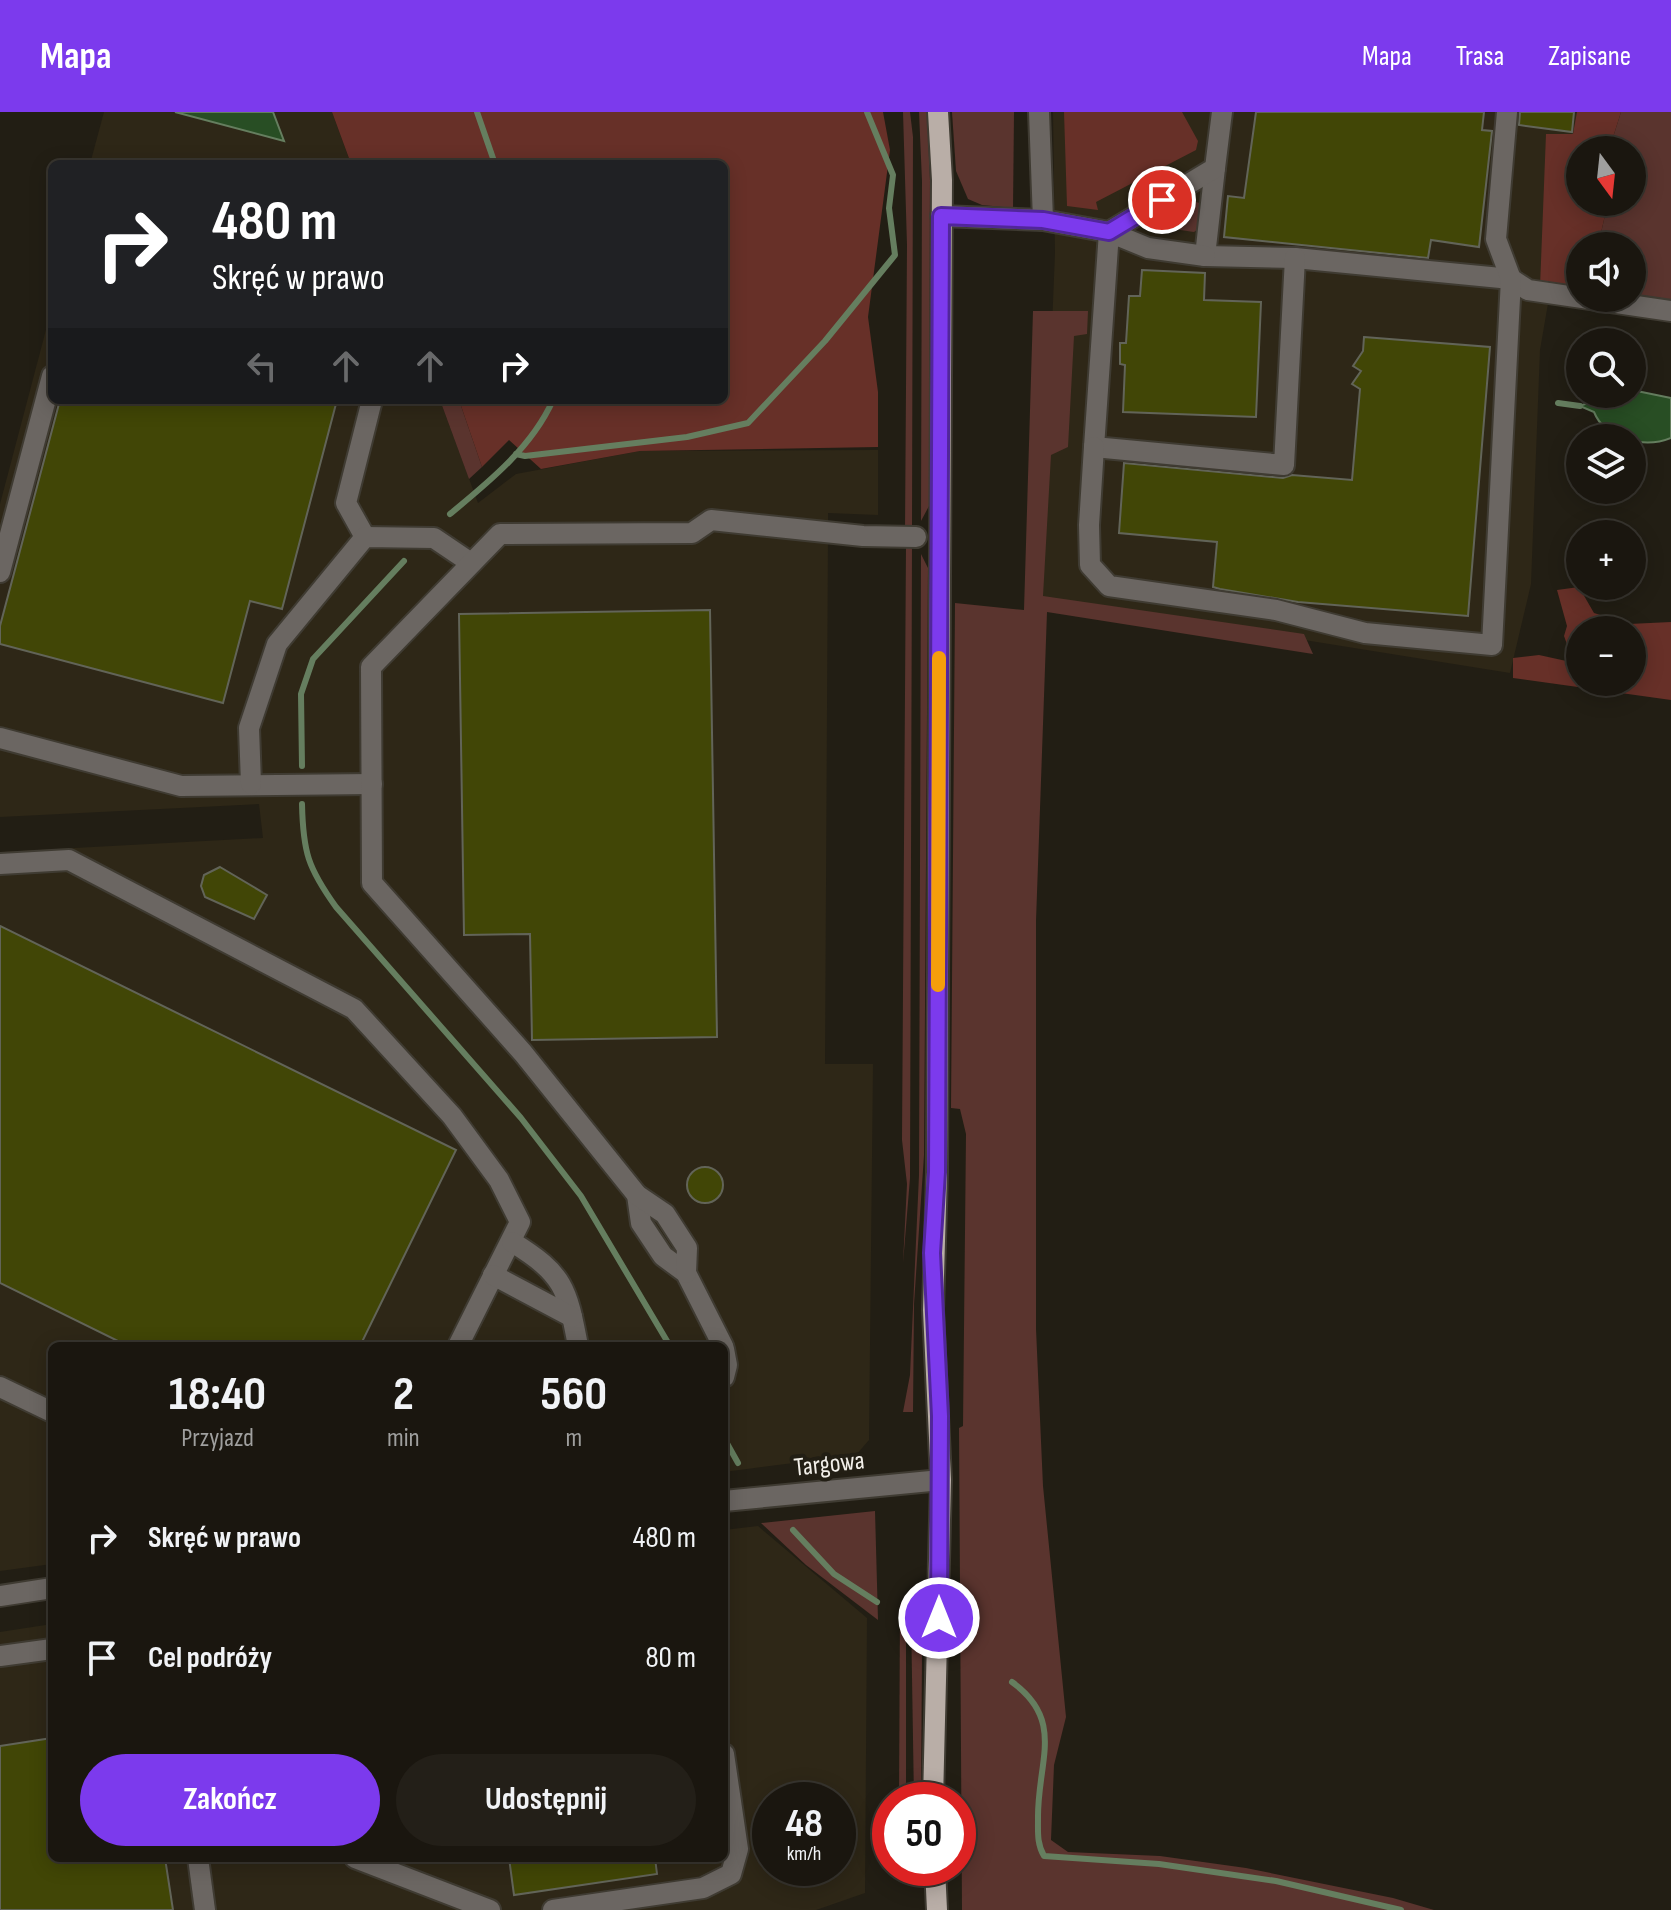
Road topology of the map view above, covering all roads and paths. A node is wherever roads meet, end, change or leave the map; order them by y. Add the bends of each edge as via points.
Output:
1 (938, 112) edge
2 (1039, 112) edge
3 (1222, 112) edge
4 (1507, 112) edge
5 (1215, 168) junction
6 (941, 216) junction
7 (1043, 220) junction
8 (1109, 232) junction
9 (1205, 256) junction
10 (1295, 258) junction
11 (1511, 279) junction
12 (1671, 311) edge
13 (48, 391) edge
14 (371, 404) edge
15 (1094, 447) junction
16 (365, 537) junction
17 (916, 537) dead end
18 (471, 563) junction
19 (0, 572) edge
20 (0, 738) edge
21 (251, 784) junction
22 (372, 784) junction
23 (0, 864) edge
24 (512, 1242) junction
25 (493, 1275) junction
26 (572, 1317) junction
27 (460, 1342) edge
28 (577, 1342) edge
29 (720, 1342) edge
30 (0, 1387) edge
31 (48, 1410) edge
32 (941, 1480) junction
33 (728, 1501) edge
34 (48, 1589) edge
35 (0, 1596) edge
36 (48, 1650) edge
37 (0, 1656) edge
38 (728, 1781) edge
39 (933, 1782) edge
40 (199, 1862) edge
41 (365, 1862) edge
42 (936, 1886) edge
43 (205, 1910) edge
44 (490, 1910) edge
45 (553, 1910) edge
46 (937, 1910) edge

1 - 6 main road
2 - 7 street
3 - 5 street
4 - 11 street via 1496,239
5 - 8 street
5 - 9 street
6 - 7 street
6 - 32 main road via 937,1172 932,1253
7 - 8 street
8 - 9 street via 1148,248
8 - 15 street
9 - 10 street
10 - 11 street
10 - 15 street via 1284,465
11 - 12 street via 1528,290
11 - 15 street via 1492,645 1365,633 1276,610 1109,586 1090,565
13 - 19 street
14 - 16 street via 346,503
16 - 18 street via 434,538
16 - 21 street via 277,644 249,728
17 - 18 street via 711,520 692,533 500,534
18 - 22 street via 371,667
20 - 21 street via 181,786
21 - 22 street
22 - 29 street via 372,883 523,1053 637,1195 641,1223 663,1256 686,1273
23 - 24 street via 69,860 354,1009 452,1116 499,1180 520,1222
24 - 25 street
24 - 26 street via 543,1261 565,1288
25 - 26 street
25 - 27 street
26 - 28 street
30 - 31 street
32 - 33 street, Targowa
32 - 39 main road
34 - 35 street
36 - 37 street
38 - 45 street via 738,1849 731,1874 703,1888
40 - 43 street
41 - 44 street
42 - 46 main road

